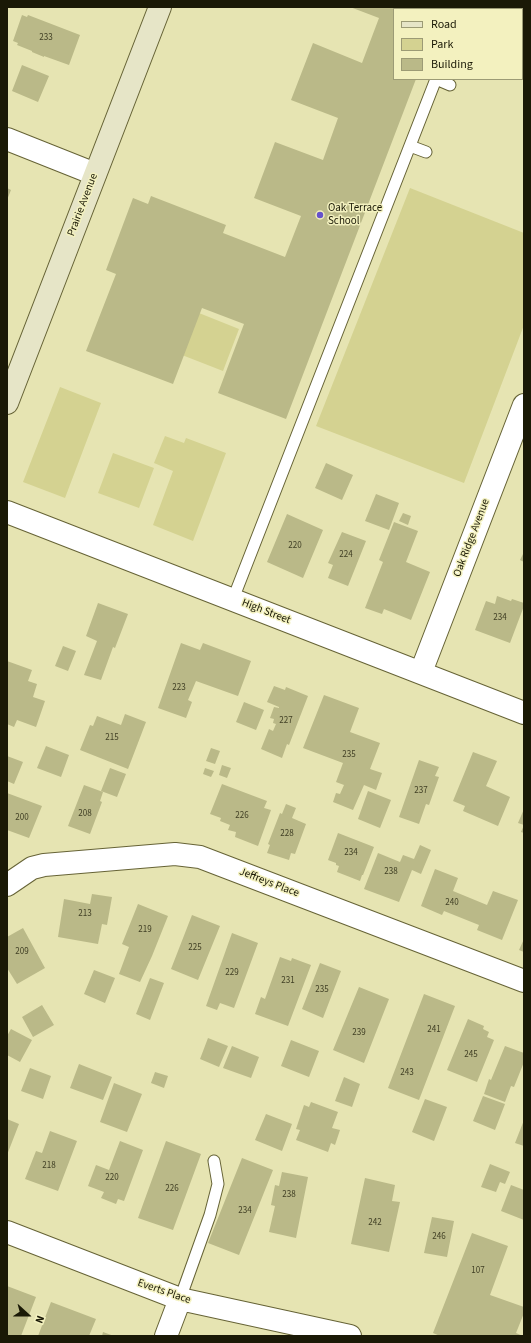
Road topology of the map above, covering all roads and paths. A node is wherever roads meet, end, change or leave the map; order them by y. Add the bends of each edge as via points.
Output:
1 (160, 7) edge
2 (436, 80) edge
3 (438, 80) edge
4 (450, 85) dead end
5 (7, 140) edge
6 (410, 146) junction
7 (426, 152) dead end
8 (95, 174) junction
9 (7, 403) edge
10 (524, 405) edge
11 (7, 512) edge
12 (233, 599) junction
13 (421, 672) junction
14 (524, 713) edge
15 (7, 885) edge
16 (524, 981) edge
17 (214, 1161) dead end
18 (7, 1232) edge
19 (180, 1299) junction
20 (166, 1336) edge
21 (350, 1336) edge

1 - 8 main road, Prairie Avenue
2 - 6 lane
3 - 4 lane
5 - 8 street
6 - 7 lane
6 - 12 lane
8 - 9 main road, Prairie Avenue
10 - 13 street, Oak Ridge Avenue
11 - 12 street, High Street
12 - 13 street, High Street
13 - 14 street, High Street
15 - 16 street, Jeffreys Place via 32,868 44,865 175,854 200,857
17 - 19 lane via 218,1184
18 - 19 street, Everts Place
19 - 20 street
19 - 21 street, Everts Place

